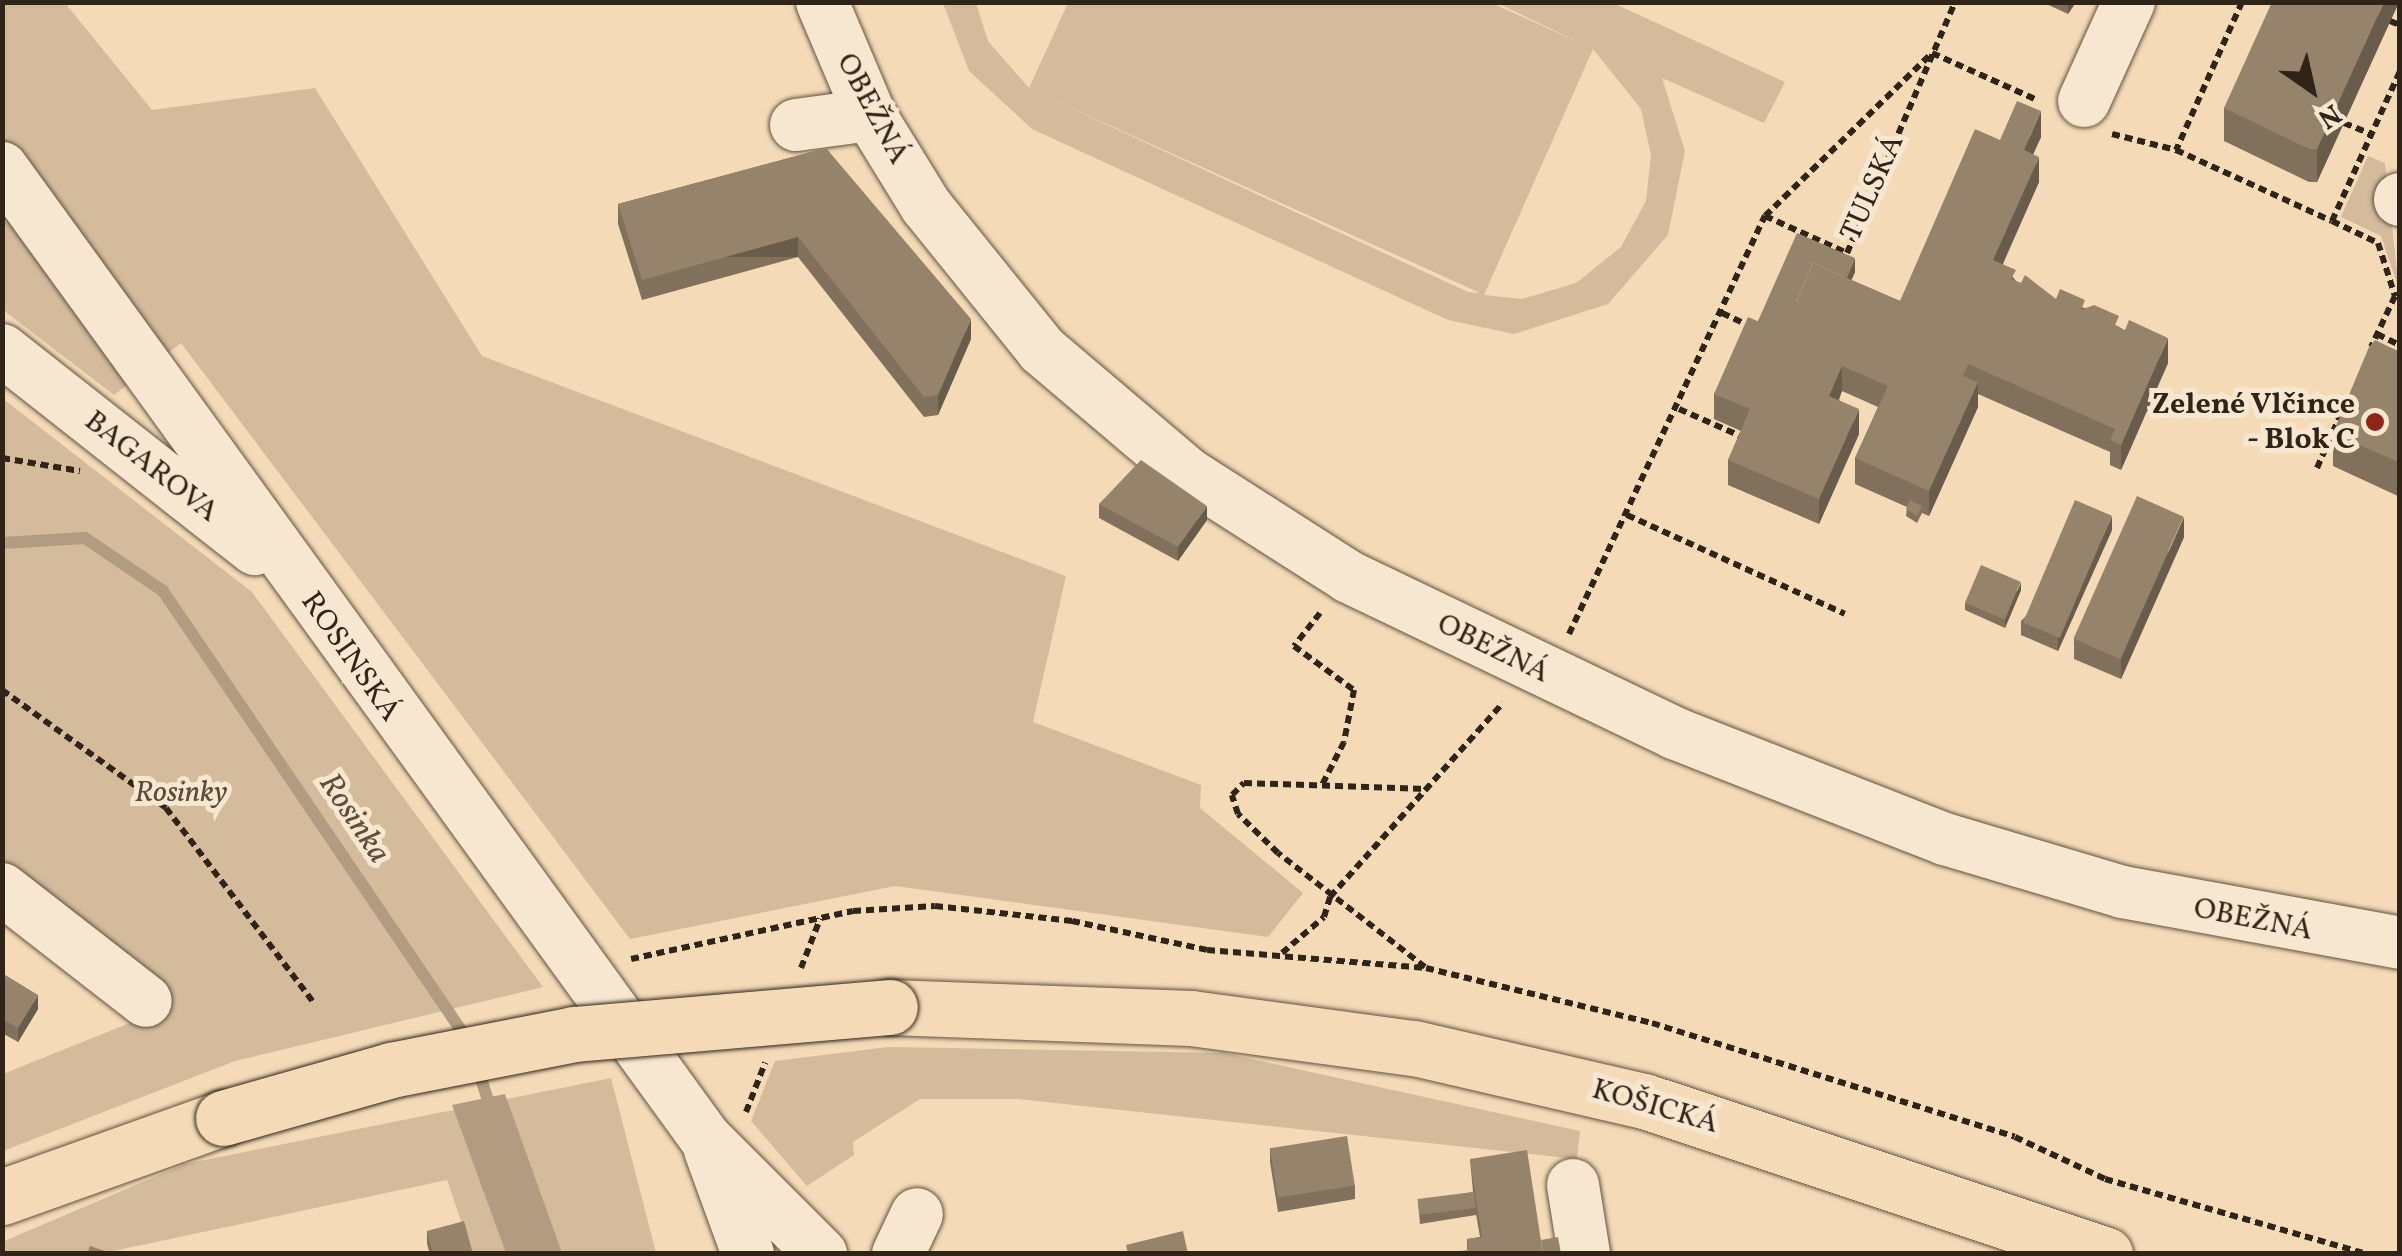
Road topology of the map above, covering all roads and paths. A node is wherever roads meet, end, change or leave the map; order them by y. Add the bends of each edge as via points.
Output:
1 (822, 2) edge
2 (1954, 2) edge
3 (2130, 2) edge
4 (2242, 2) edge
5 (2390, 21) dead end
6 (2400, 25) edge
7 (1932, 53) junction
8 (2400, 71) edge
9 (2078, 112) junction
10 (870, 115) junction
11 (2344, 123) edge
12 (796, 124) dead end
13 (2371, 134) junction
14 (2176, 150) junction
15 (2, 168) edge
16 (1765, 216) junction
17 (2332, 220) junction
18 (1722, 313) junction
19 (1760, 331) edge
20 (2376, 334) junction
21 (2400, 345) edge
22 (2, 350) edge
23 (2362, 367) edge
24 (2347, 401) edge
25 (1680, 409) junction
26 (1748, 440) edge
27 (2, 458) edge
28 (2317, 468) dead end
29 (100, 473) dead end
30 (1627, 516) junction
31 (1349, 577) junction
32 (299, 584) junction
33 (1846, 614) dead end
34 (1540, 674) junction
35 (2, 690) edge
36 (1488, 728) dead end
37 (1321, 787) junction
38 (1428, 790) junction
39 (2, 889) edge
40 (1330, 897) junction
41 (2400, 943) edge
42 (1281, 954) dead end
43 (1426, 968) dead end
44 (146, 1001) dead end
45 (315, 1004) dead end
46 (706, 1139) junction
47 (1573, 1185) dead end
48 (2, 1197) edge
49 (748, 1254) edge
50 (821, 1254) edge
51 (1584, 1254) edge
52 (2105, 1254) edge

1 - 10 street, OBEŽNÁ
2 - 7 path, TULSKÁ
3 - 9 street
4 - 14 path
5 - 6 path
7 - 9 path
7 - 16 path
7 - 16 path, TULSKÁ via 1847,253
8 - 13 path
9 - 14 path
10 - 12 street
10 - 31 street, OBEŽNÁ via 978,278 1042,350 1188,474
11 - 13 path
13 - 17 path
14 - 17 path
15 - 32 street, ROSINSKÁ
16 - 18 path
17 - 20 path via 2378,243 2395,296
18 - 19 path
18 - 25 path
20 - 21 path
20 - 23 path
22 - 32 street, BAGAROVA
24 - 28 path
25 - 26 path
25 - 30 path
27 - 29 path
30 - 33 path
30 - 34 path
31 - 34 street, OBEŽNÁ
31 - 37 path via 1294,646 1354,690 1344,742
32 - 46 street, ROSINSKÁ
34 - 41 street, OBEŽNÁ via 2015,861 2220,914
35 - 45 path via 166,808
36 - 38 path
37 - 38 path
37 - 40 path via 1244,783 1232,795 1238,814
38 - 40 path
39 - 44 street
40 - 42 path via 1324,917
40 - 43 path
46 - 49 street, ROSINSKÁ
46 - 50 street, ROSINSKÁ
47 - 51 street
48 - 52 main road, KOŠICKÁ, bridge via 223,1118 391,1070 574,1034 890,1008 1192,1018 1414,1048 1608,1092

